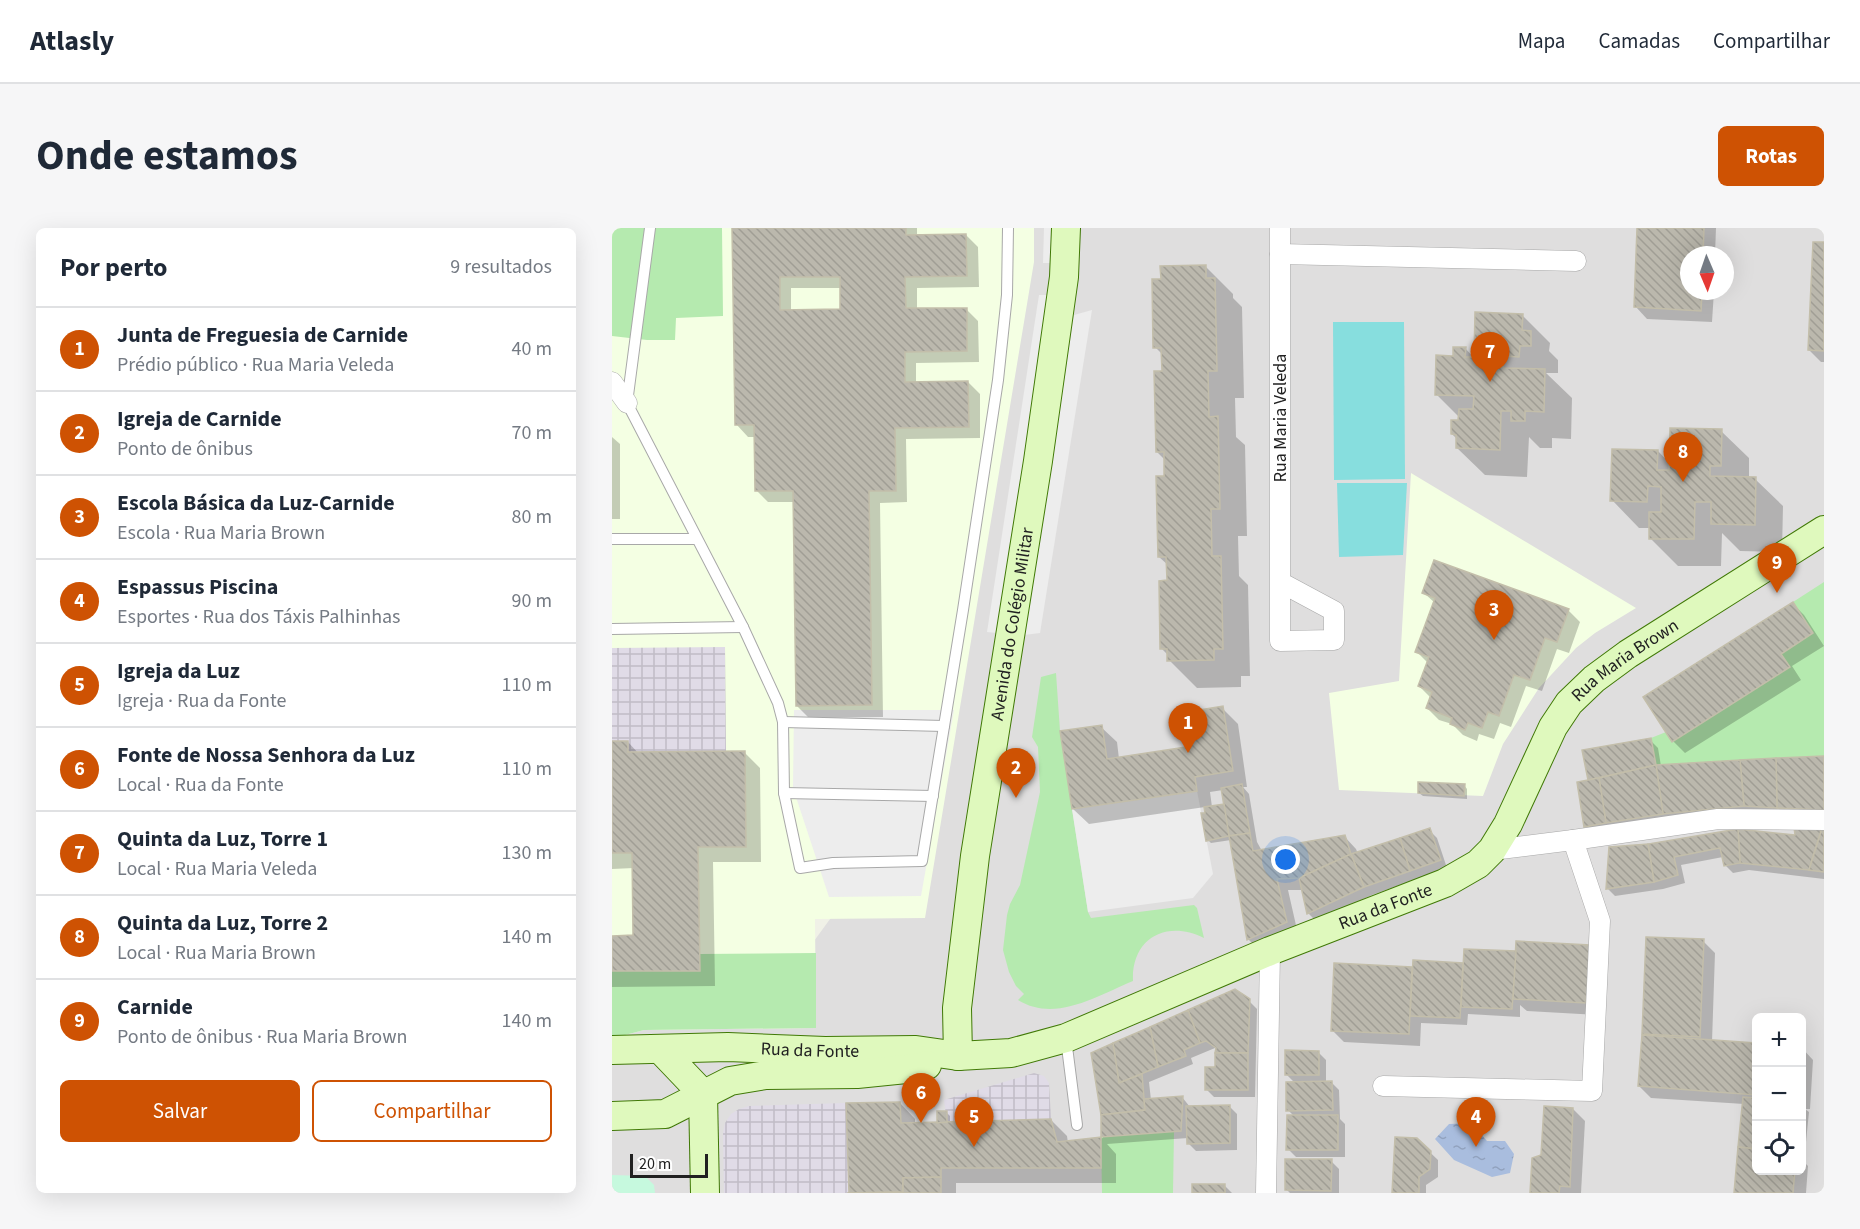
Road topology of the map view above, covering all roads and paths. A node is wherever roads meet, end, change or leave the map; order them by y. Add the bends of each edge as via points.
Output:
1 (650, 228) edge
2 (1008, 228) edge
3 (1066, 228) edge
4 (1280, 228) edge
5 (1280, 254) junction
6 (1576, 261) dead end
7 (612, 382) edge
8 (627, 403) junction
9 (1824, 530) edge
10 (696, 538) junction
11 (612, 539) edge
12 (1280, 582) dead end
13 (743, 627) junction
14 (612, 629) edge
15 (783, 722) junction
16 (944, 726) junction
17 (784, 793) junction
18 (933, 795) junction
19 (1824, 820) edge
20 (1573, 840) junction
21 (1492, 850) junction
22 (1270, 951) junction
23 (1066, 1038) junction
24 (612, 1050) edge
25 (661, 1050) junction
26 (957, 1056) junction
27 (1383, 1086) dead end
28 (703, 1095) junction
29 (612, 1116) edge
30 (1077, 1125) dead end
31 (705, 1193) edge
32 (1266, 1193) edge

1 - 8 lane
2 - 16 lane via 1007,295 998,380
3 - 26 main road, Avenida do Colégio Militar via 1064,277 1038,461 975,856 957,1008
4 - 5 street, Rua Maria Veleda
5 - 6 street
5 - 12 street, Rua Maria Veleda
7 - 8 street
8 - 10 lane
9 - 21 main road, Rua Maria Brown via 1628,654 1569,703 1553,727
10 - 11 lane
10 - 13 lane
13 - 14 lane
13 - 15 lane
15 - 16 lane
15 - 17 lane
16 - 18 lane
17 - 18 lane
17 - 18 lane via 800,868 833,863 922,861
19 - 20 street via 1718,819
20 - 21 street
20 - 27 street via 1600,921 1592,1091
21 - 22 main road, Rua da Fonte via 1478,864 1445,883
22 - 23 main road, Rua da Fonte
22 - 32 street
23 - 26 main road, Rua da Fonte via 1011,1053
23 - 30 lane
24 - 25 main road, Rua da Fonte
25 - 26 main road, Rua da Fonte via 825,1047 916,1050
25 - 28 main road
26 - 28 main road, Rua da Fonte via 916,1068 857,1074 766,1075 730,1081
28 - 29 main road, Rua da Fonte via 665,1114
28 - 31 main road

